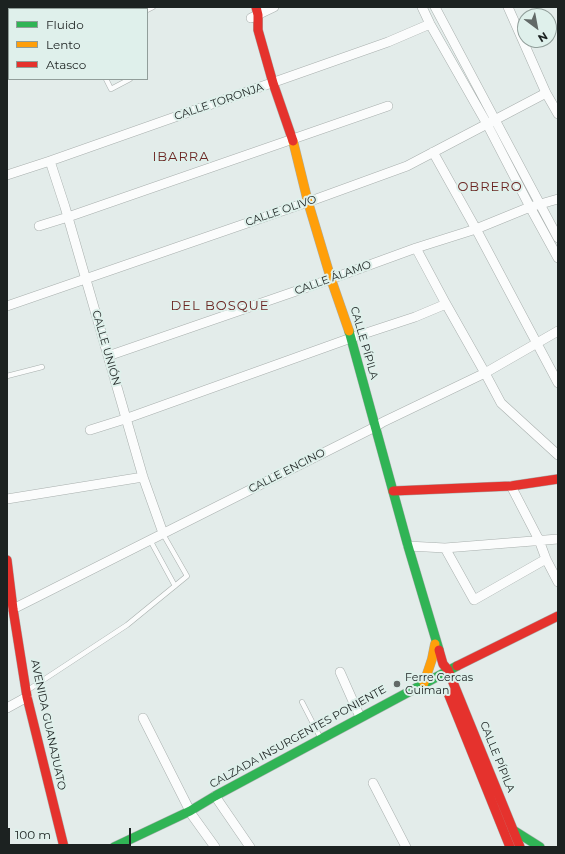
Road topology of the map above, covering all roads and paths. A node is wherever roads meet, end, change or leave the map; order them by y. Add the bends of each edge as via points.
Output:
1 (247, 7) edge
2 (274, 7) edge
3 (422, 7) edge
4 (435, 7) edge
5 (508, 7) edge
6 (255, 13) edge
7 (430, 24) junction
8 (106, 80) edge
9 (128, 80) edge
10 (273, 83) junction
11 (546, 93) junction
12 (388, 106) dead end
13 (558, 114) edge
14 (491, 122) junction
15 (292, 139) junction
16 (433, 152) junction
17 (50, 161) junction
18 (7, 176) edge
19 (558, 199) edge
20 (308, 202) junction
21 (539, 204) junction
22 (530, 207) junction
23 (68, 217) junction
24 (39, 226) dead end
25 (476, 229) junction
26 (558, 238) edge
27 (416, 248) junction
28 (558, 258) edge
29 (86, 278) junction
30 (331, 279) junction
31 (446, 304) junction
32 (7, 306) edge
33 (558, 331) edge
34 (351, 338) junction
35 (537, 344) junction
36 (108, 356) junction
37 (42, 367) dead end
38 (485, 373) junction
39 (7, 376) edge
40 (558, 383) edge
41 (126, 419) junction
42 (374, 427) junction
43 (90, 430) dead end
44 (558, 455) edge
45 (143, 477) junction
46 (558, 479) edge
47 (511, 486) junction
48 (393, 491) junction
49 (7, 499) edge
50 (163, 534) junction
51 (558, 539) edge
52 (150, 540) junction
53 (539, 540) junction
54 (408, 546) junction
55 (445, 548) junction
56 (546, 559) junction
57 (7, 560) edge
58 (558, 582) edge
59 (175, 586) junction
60 (9, 595) edge
61 (13, 609) junction
62 (558, 616) edge
63 (558, 625) edge
64 (522, 638) junction
65 (436, 640) junction
66 (340, 672) dead end
67 (445, 673) junction
68 (424, 683) junction
69 (27, 694) junction
70 (403, 699) junction
71 (302, 702) dead end
72 (7, 708) edge
73 (360, 717) junction
74 (143, 718) dead end
75 (321, 738) junction
76 (373, 783) dead end
77 (217, 799) junction
78 (191, 813) junction
79 (500, 824) junction
80 (514, 831) junction
81 (64, 847) edge
82 (114, 847) edge
83 (133, 847) edge
84 (215, 847) edge
85 (250, 847) edge
86 (406, 847) edge
87 (510, 847) edge
88 (520, 847) edge
89 (540, 847) edge

1 - 6 street, CALLE PÍPILA
2 - 6 street
3 - 7 street
4 - 14 street
5 - 11 street
6 - 10 street, CALLE PÍPILA
7 - 10 street, CALLE TORONJA via 388,42
7 - 14 street
8 - 9 lane via 111,89
10 - 15 street, CALLE PÍPILA
10 - 17 street, CALLE TORONJA
11 - 13 street
11 - 14 street, CALLE OLIVO
12 - 15 street
14 - 16 street, CALLE OLIVO
14 - 21 street
14 - 22 street
15 - 20 street, CALLE PÍPILA
15 - 23 street
16 - 20 street, CALLE OLIVO via 407,166
16 - 25 street
17 - 18 street, CALLE TORONJA
17 - 23 street, CALLE UNIÓN
19 - 21 street, CALLE ÁLAMO
20 - 29 street, CALLE OLIVO
20 - 30 street, CALLE PÍPILA
21 - 22 street, CALLE ÁLAMO
21 - 26 street
22 - 25 street, CALLE ÁLAMO
22 - 28 street
23 - 24 street
23 - 29 street, CALLE UNIÓN
25 - 27 street, CALLE ÁLAMO
25 - 35 street
27 - 30 street, CALLE ÁLAMO
27 - 31 street
29 - 32 street, CALLE OLIVO
29 - 36 street, CALLE UNIÓN
30 - 34 street, CALLE PÍPILA
30 - 36 street, CALLE ÁLAMO
31 - 34 street
31 - 38 street
33 - 35 street, CALLE ENCINO
34 - 41 street
34 - 42 street, CALLE PÍPILA
35 - 38 street, CALLE ENCINO
35 - 40 street
36 - 41 street, CALLE UNIÓN
37 - 39 lane
38 - 42 street, CALLE ENCINO
38 - 44 street via 501,403
41 - 43 street
41 - 45 street, CALLE UNIÓN
42 - 48 street, CALLE PÍPILA
42 - 50 street, CALLE ENCINO
45 - 49 street
45 - 50 street, CALLE UNIÓN
46 - 47 street
47 - 48 street
47 - 53 street
48 - 54 street, CALLE PÍPILA
50 - 52 street, CALLE ENCINO
50 - 59 lane via 187,576
51 - 53 street
52 - 59 lane
52 - 61 street, CALLE ENCINO
53 - 55 street
53 - 56 street
54 - 55 street
54 - 65 street, CALLE PÍPILA
55 - 56 street via 474,600
56 - 58 street
57 - 60 street, AVENIDA GUANAJUATO
59 - 69 lane via 126,625
60 - 61 street, AVENIDA GUANAJUATO
61 - 69 street, AVENIDA GUANAJUATO
62 - 64 street, CALZADA INSURGENTES PONIENTE
63 - 64 street, CALZADA INSURGENTES PONIENTE
64 - 67 street, CALZADA INSURGENTES PONIENTE
65 - 67 street, CALLE PÍPILA
65 - 68 street
66 - 73 street
67 - 68 street, CALZADA INSURGENTES PONIENTE
67 - 70 street, CALZADA INSURGENTES PONIENTE
67 - 79 street, CALLE PÍPILA
67 - 80 street, CALLE PÍPILA
68 - 70 street, CALZADA INSURGENTES PONIENTE
69 - 72 street
69 - 81 street, AVENIDA GUANAJUATO
70 - 73 street, CALZADA INSURGENTES PONIENTE
70 - 77 street, CALZADA INSURGENTES PONIENTE
71 - 75 lane
73 - 75 street, CALZADA INSURGENTES PONIENTE
74 - 78 street
75 - 77 street, CALZADA INSURGENTES PONIENTE
76 - 86 street
77 - 78 street, CALZADA INSURGENTES PONIENTE
77 - 85 street
78 - 82 street, CALZADA INSURGENTES PONIENTE
78 - 83 street, CALZADA INSURGENTES PONIENTE
78 - 84 street
79 - 80 street
79 - 87 street, CALLE PÍPILA
80 - 88 street, CALLE PÍPILA
80 - 89 street

